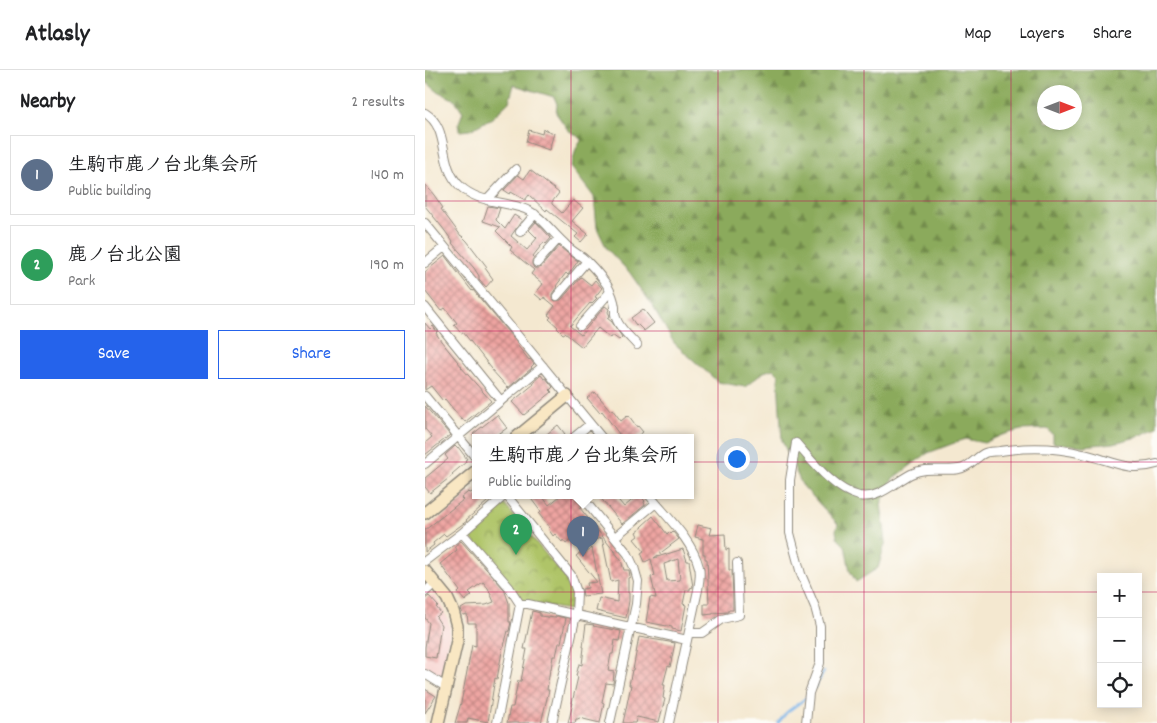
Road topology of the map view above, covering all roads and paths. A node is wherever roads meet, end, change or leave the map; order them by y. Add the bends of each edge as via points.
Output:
1 (425, 113) edge
2 (516, 169) dead end
3 (487, 200) junction
4 (535, 214) junction
5 (425, 223) edge
6 (520, 232) dead end
7 (559, 238) junction
8 (444, 247) junction
9 (587, 261) junction
10 (425, 263) edge
11 (537, 263) dead end
12 (610, 292) junction
13 (557, 296) dead end
14 (425, 307) edge
15 (580, 326) dead end
16 (637, 345) dead end
17 (543, 366) junction
18 (425, 396) edge
19 (567, 396) junction
20 (501, 401) junction
21 (590, 424) junction
22 (521, 434) edge
23 (578, 434) edge
24 (599, 434) edge
25 (458, 436) junction
26 (472, 454) edge
27 (425, 464) edge
28 (1157, 464) edge
29 (472, 474) edge
30 (501, 499) edge
31 (508, 499) edge
32 (583, 499) edge
33 (653, 499) edge
34 (656, 503) junction
35 (425, 513) edge
36 (462, 532) junction
37 (615, 537) junction
38 (425, 562) edge
39 (737, 563) dead end
40 (425, 571) edge
41 (435, 583) junction
42 (425, 592) edge
43 (520, 604) junction
44 (576, 615) junction
45 (631, 628) junction
46 (688, 637) junction
47 (425, 674) edge
48 (446, 687) junction
49 (438, 723) edge
50 (497, 723) edge
51 (552, 723) edge
52 (610, 723) edge
53 (669, 723) edge
54 (806, 723) edge

1 - 3 street via 437,123 447,167 453,178 472,195
2 - 3 street
3 - 4 street
4 - 6 street
4 - 7 street
5 - 8 street
7 - 9 street
7 - 11 street
8 - 10 street
8 - 17 street
9 - 12 street
9 - 13 street
12 - 15 street
12 - 16 street via 621,328
14 - 20 street
17 - 19 street
17 - 20 street
18 - 25 street
19 - 21 street
19 - 22 street
20 - 25 street
21 - 23 street
21 - 24 street
25 - 26 street
25 - 27 street
28 - 54 street via 1146,468 1125,467 1061,449 1013,449 985,453 961,469 923,469 873,495 861,496 834,483 796,443 790,480 790,533 820,626 820,663 809,693
29 - 35 street
30 - 36 street
31 - 44 street via 571,575 577,592
32 - 37 street
33 - 34 street
34 - 37 street
34 - 46 street via 693,549 700,568
36 - 38 street
36 - 43 street
37 - 45 street via 628,554 638,581
39 - 46 street via 739,615 722,619 702,633
40 - 41 street
41 - 42 street
41 - 48 street via 447,598 457,626 457,641
43 - 44 street
43 - 50 street
44 - 45 street
44 - 51 street
45 - 46 street
45 - 52 street
46 - 53 street
47 - 48 street
48 - 49 street

